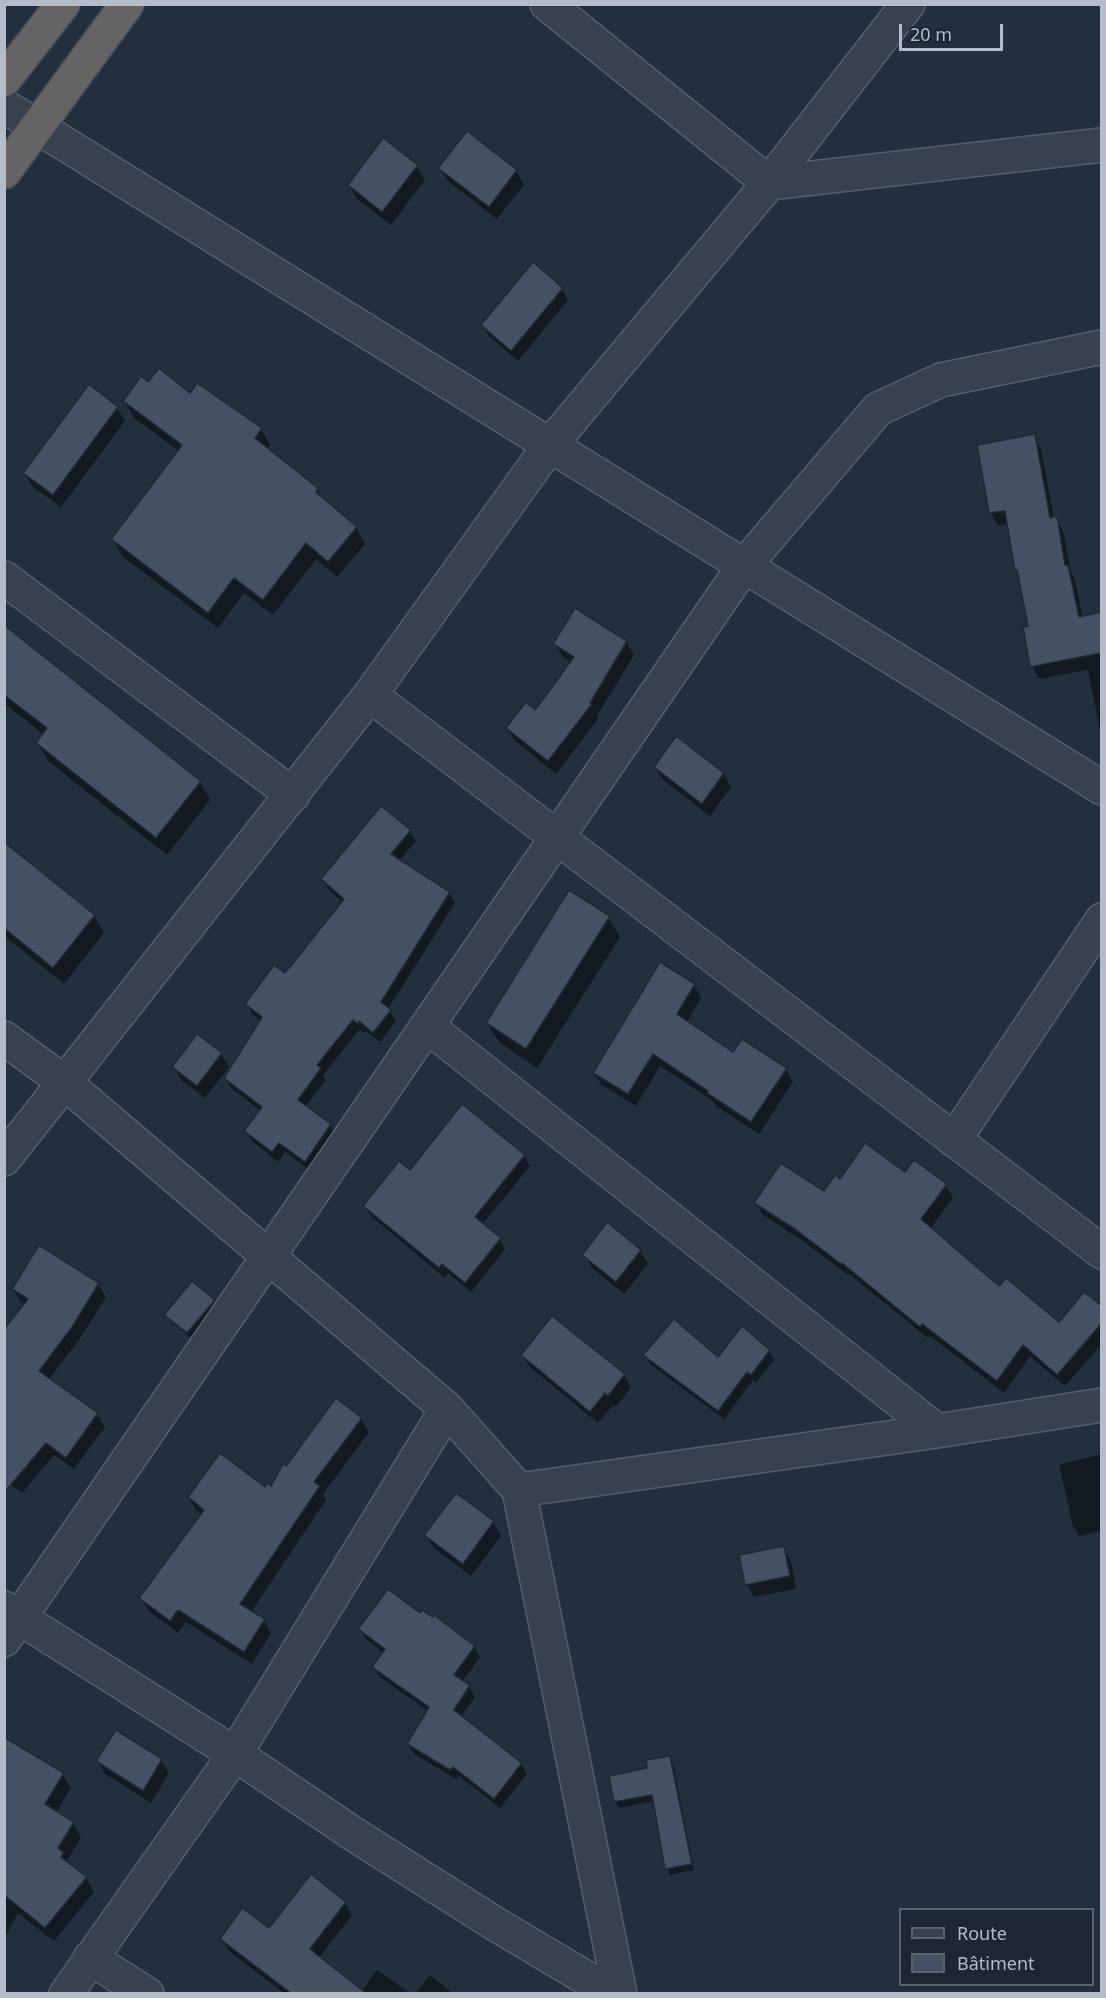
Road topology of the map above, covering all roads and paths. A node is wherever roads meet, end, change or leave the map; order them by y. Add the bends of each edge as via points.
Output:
1 (63, 4) edge
2 (127, 4) edge
3 (547, 4) edge
4 (908, 4) edge
5 (4, 80) edge
6 (4, 106) edge
7 (37, 127) junction
8 (1101, 145) edge
9 (4, 172) edge
10 (770, 183) junction
11 (1101, 347) edge
12 (550, 445) junction
13 (744, 566) junction
14 (4, 578) edge
15 (370, 695) junction
16 (1101, 788) edge
17 (293, 795) junction
18 (557, 838) junction
19 (1101, 920) edge
20 (427, 1026) junction
21 (4, 1038) edge
22 (64, 1082) junction
23 (954, 1140) junction
24 (4, 1159) edge
25 (1101, 1252) edge
26 (269, 1256) junction
27 (1101, 1405) edge
28 (447, 1409) junction
29 (937, 1431) junction
30 (519, 1490) junction
31 (10, 1622) edge
32 (235, 1754) junction
33 (90, 1958) junction
34 (66, 1994) edge
35 (147, 1994) edge
36 (613, 1994) edge
37 (620, 1994) edge

1 - 5 highway
2 - 7 highway
3 - 10 street
4 - 10 street
6 - 7 street
7 - 9 highway
7 - 12 street
8 - 10 street
10 - 12 street
11 - 13 street via 941,380 878,409
12 - 13 street
12 - 15 street
13 - 16 street
13 - 18 street
14 - 17 street
15 - 17 street
15 - 18 street
17 - 22 street
18 - 20 street
18 - 23 street
19 - 23 street
20 - 26 street
20 - 29 street
21 - 22 street
22 - 24 street
22 - 26 street
23 - 25 street
26 - 28 street
26 - 31 street
27 - 29 street
28 - 30 street
28 - 32 street
29 - 30 street
30 - 37 street
31 - 32 street
32 - 33 street
32 - 36 street via 355,1835
33 - 34 street
33 - 35 street

